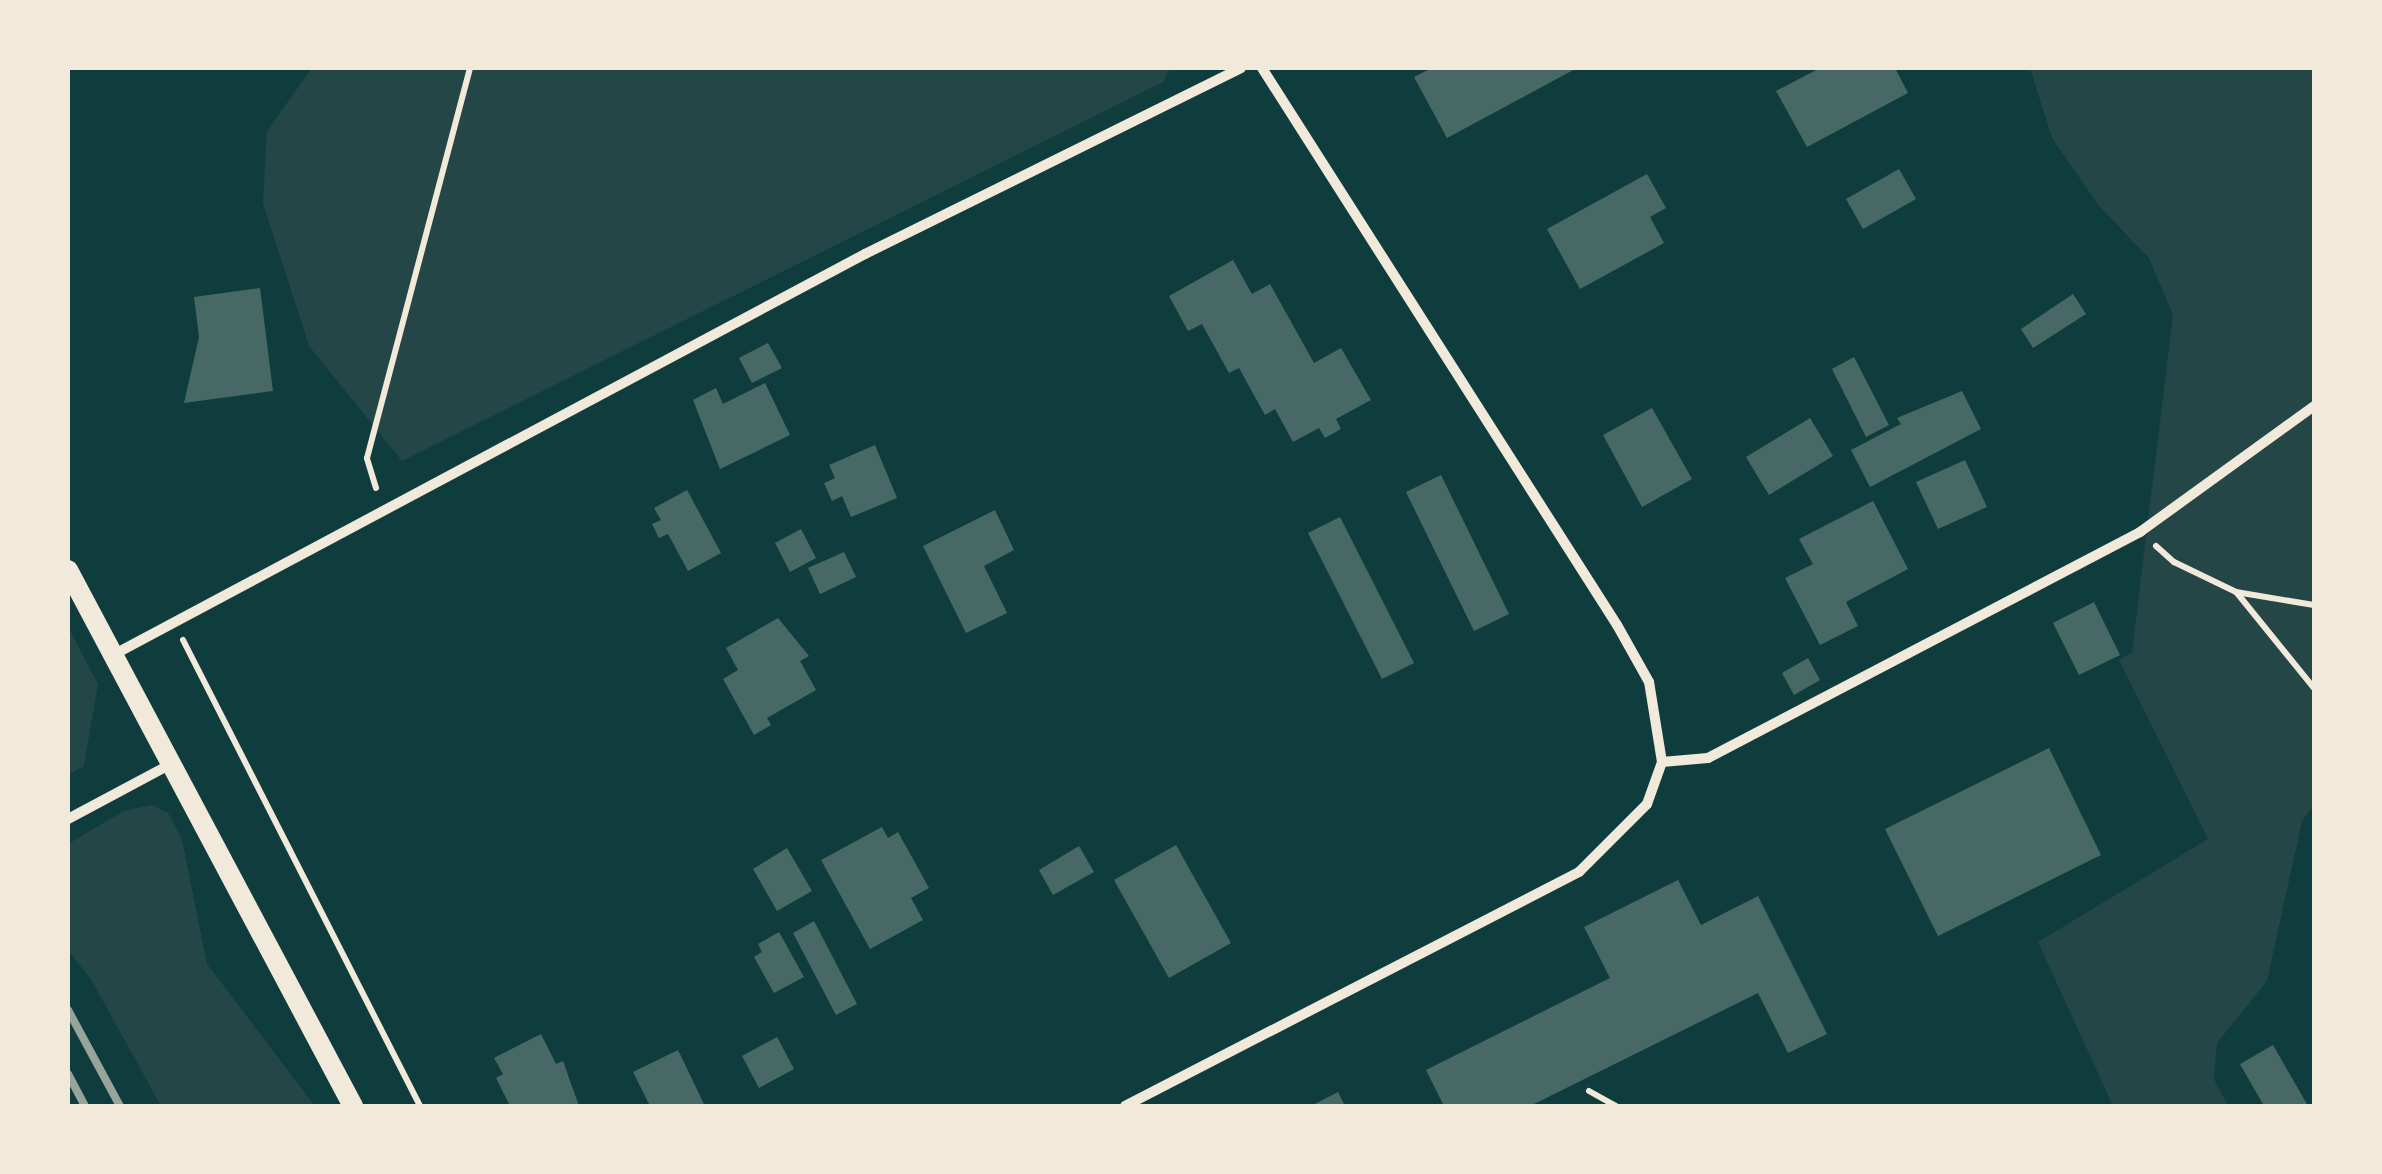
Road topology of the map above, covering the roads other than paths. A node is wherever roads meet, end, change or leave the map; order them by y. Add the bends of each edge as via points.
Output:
1 (1241, 68) edge
2 (1262, 68) edge
3 (2314, 406) edge
4 (68, 570) edge
5 (113, 655) junction
6 (1662, 762) junction
7 (170, 764) junction
8 (68, 819) edge
9 (353, 1106) edge
10 (1126, 1106) edge

1 - 5 street via 865,254
2 - 6 street via 1617,626 1649,682
3 - 6 street via 2140,532 1708,758
4 - 5 main road
5 - 7 main road
6 - 10 street via 1646,804 1579,872
7 - 8 street
7 - 9 main road

